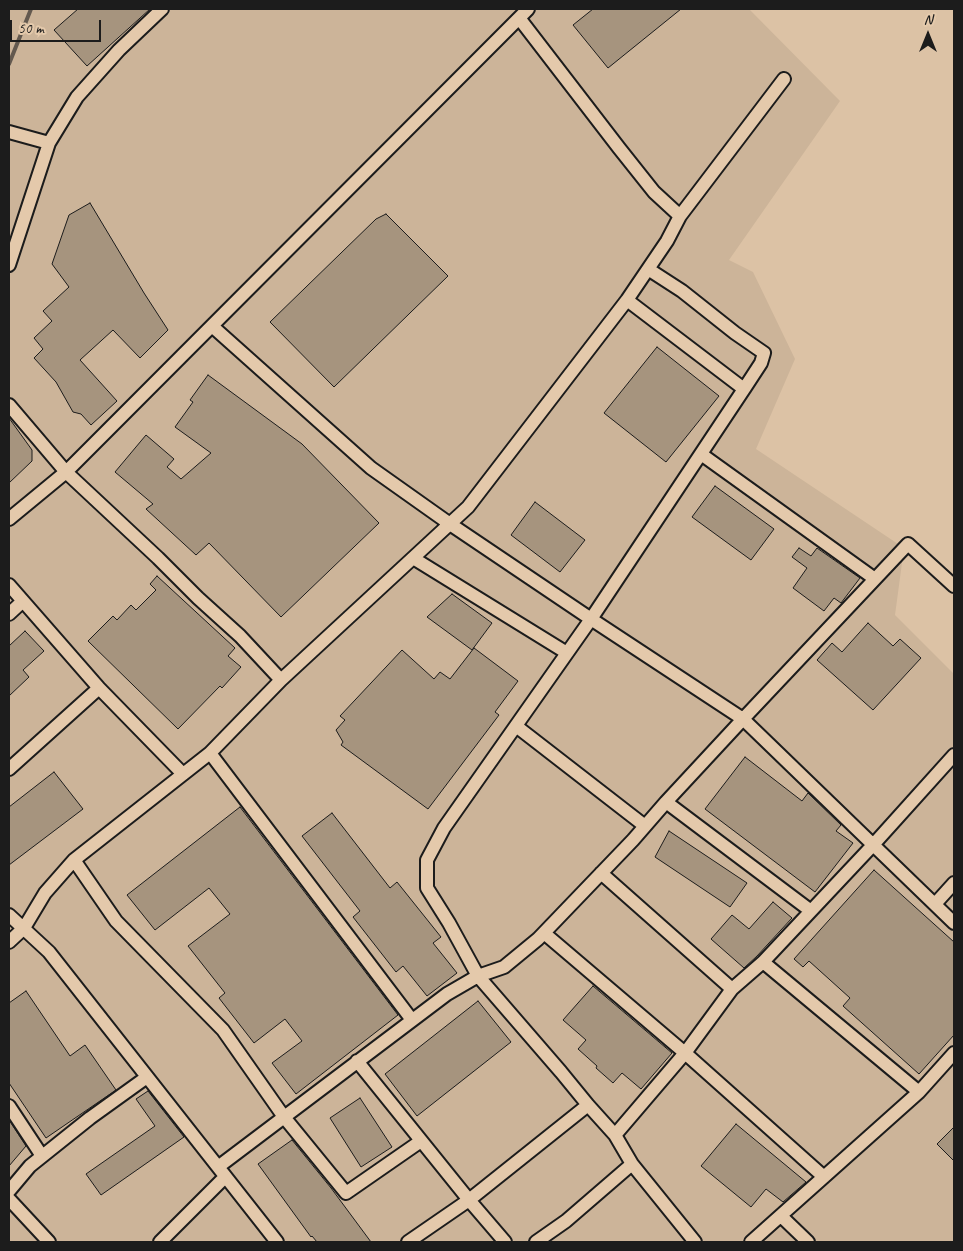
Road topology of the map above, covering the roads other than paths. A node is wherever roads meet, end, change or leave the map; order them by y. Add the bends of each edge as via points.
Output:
1 (162, 9) edge
2 (528, 9) edge
3 (519, 18) junction
4 (784, 79) dead end
5 (9, 132) edge
6 (49, 143) junction
7 (680, 216) junction
8 (9, 265) edge
9 (648, 269) junction
10 (627, 300) junction
11 (212, 326) junction
12 (744, 389) junction
13 (9, 405) edge
14 (701, 454) junction
15 (66, 472) junction
16 (9, 519) edge
17 (450, 524) junction
18 (413, 558) junction
19 (875, 579) junction
20 (9, 585) edge
21 (954, 586) edge
22 (23, 601) junction
23 (9, 614) edge
24 (591, 619) junction
25 (567, 653) junction
26 (281, 680) junction
27 (100, 688) junction
28 (743, 718) junction
29 (516, 726) junction
30 (210, 753) junction
31 (954, 755) edge
32 (9, 769) edge
33 (183, 774) junction
34 (666, 802) junction
35 (645, 826) junction
36 (873, 845) junction
37 (74, 860) junction
38 (601, 873) junction
39 (954, 883) edge
40 (935, 904) junction
41 (811, 911) junction
42 (9, 915) edge
43 (954, 923) edge
44 (24, 928) junction
45 (544, 933) junction
46 (9, 942) edge
47 (763, 962) junction
48 (478, 976) junction
49 (732, 990) junction
50 (412, 1020) junction
51 (685, 1053) junction
52 (954, 1053) edge
53 (357, 1061) junction
54 (950, 1067) edge
55 (147, 1077) junction
56 (920, 1092) junction
57 (9, 1106) edge
58 (588, 1106) junction
59 (284, 1117) junction
60 (615, 1135) junction
61 (421, 1141) junction
62 (42, 1156) junction
63 (632, 1164) junction
64 (222, 1172) junction
65 (824, 1177) junction
66 (9, 1191) edge
67 (9, 1199) edge
68 (469, 1200) junction
69 (780, 1216) junction
70 (49, 1242) edge
71 (160, 1242) edge
72 (277, 1242) edge
73 (408, 1242) edge
74 (506, 1242) edge
75 (536, 1242) edge
76 (695, 1242) edge
77 (751, 1242) edge
78 (808, 1242) edge

1 - 6 street via 77,97
2 - 3 street
3 - 7 street via 613,141 648,184
3 - 11 street
4 - 7 street
5 - 6 street
6 - 8 street
7 - 9 street
9 - 10 street
9 - 12 street via 764,353
10 - 12 street
10 - 17 street via 468,507
11 - 15 street
11 - 17 street via 371,468
12 - 14 street
13 - 15 street
14 - 19 street
14 - 24 street
15 - 16 street
15 - 26 street via 240,636
17 - 18 street
17 - 24 street
18 - 25 street
18 - 26 street
19 - 21 street via 908,544
19 - 28 street
20 - 22 street
22 - 23 street
22 - 27 street
24 - 25 street
24 - 28 street
25 - 29 street
26 - 30 street
27 - 32 street
27 - 33 street
28 - 34 street
28 - 36 street
29 - 35 street
29 - 48 street via 444,828 427,860 427,888
30 - 33 street
30 - 50 street
31 - 36 street
33 - 37 street
34 - 35 street
34 - 41 street
35 - 38 street
36 - 40 street
36 - 41 street
37 - 44 street via 45,893
37 - 59 street via 116,921 223,1030
38 - 45 street
38 - 49 street
39 - 40 street
40 - 43 street
41 - 47 street
42 - 44 street
44 - 46 street
44 - 55 street via 49,952
45 - 48 street via 504,967
45 - 51 street
47 - 49 street
47 - 56 street
48 - 50 street
48 - 58 street
49 - 51 street
50 - 53 street
51 - 60 street
51 - 65 street
52 - 54 street
53 - 59 street
53 - 61 street
54 - 56 street
55 - 62 street
55 - 64 street
56 - 65 street
57 - 62 street
58 - 60 street
58 - 68 street
59 - 61 street via 346,1193
59 - 64 street
60 - 63 street
61 - 68 street
62 - 66 street
63 - 75 street via 566,1221
63 - 76 street
64 - 71 street
64 - 72 street
65 - 69 street
67 - 70 street
68 - 73 street
68 - 74 street
69 - 77 street
69 - 78 street

